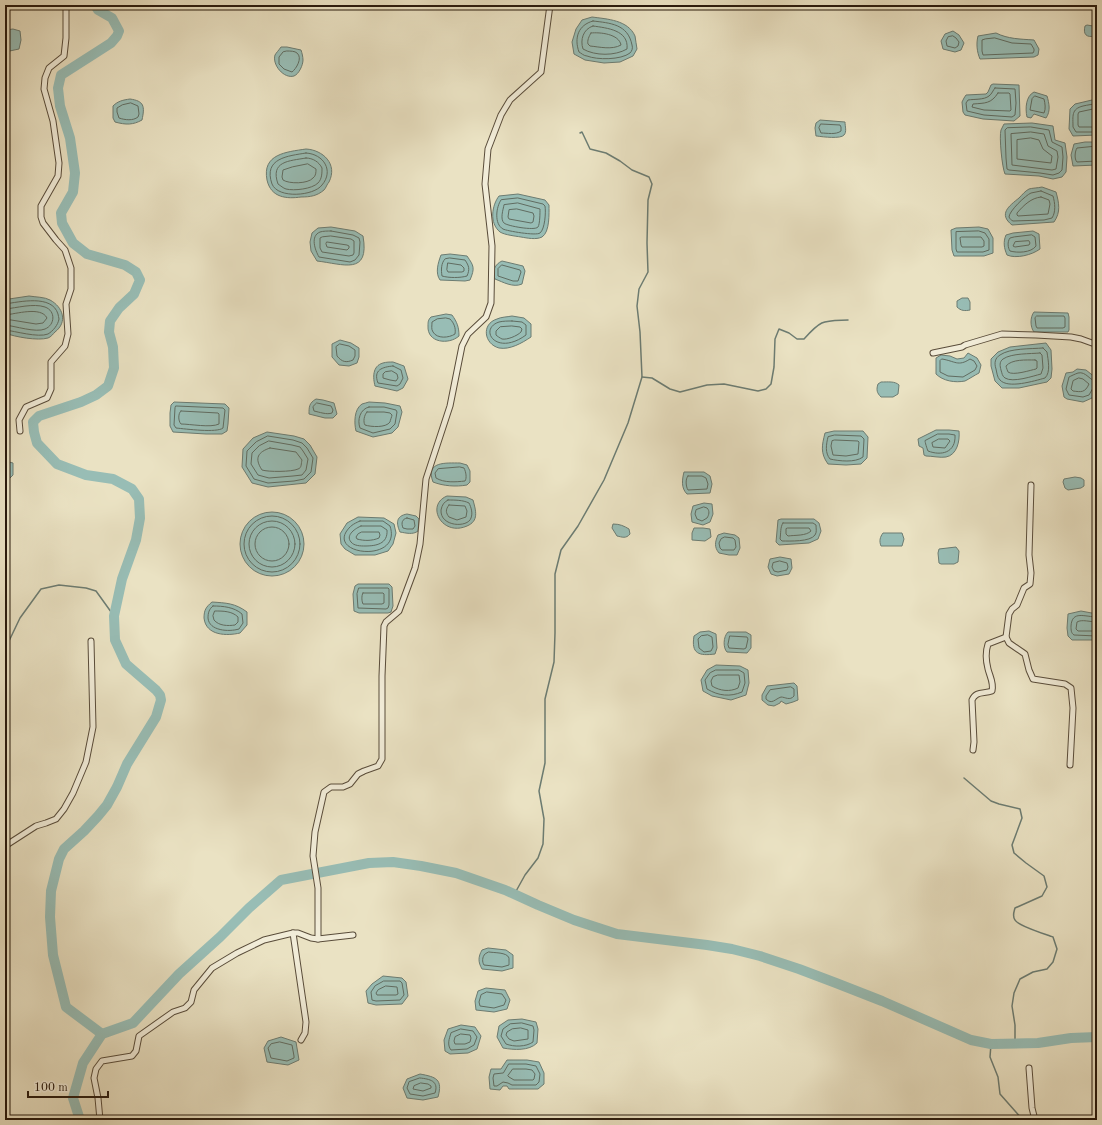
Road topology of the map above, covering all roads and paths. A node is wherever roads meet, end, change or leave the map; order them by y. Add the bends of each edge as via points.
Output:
1 (66, 5) edge
2 (550, 5) edge
3 (1097, 343) edge
4 (933, 353) dead end
5 (20, 431) dead end
6 (1031, 485) dead end
7 (1006, 637) junction
8 (91, 641) dead end
9 (973, 750) dead end
10 (1070, 765) dead end
11 (5, 846) edge
12 (293, 933) junction
13 (353, 935) dead end
14 (318, 939) junction
15 (301, 1040) dead end
16 (1030, 1068) dead end
17 (100, 1120) edge
18 (1035, 1120) edge

1 - 5 street via 64,56 49,68 45,78 44,90 53,121 59,163 58,176 41,206 41,217 65,250 71,268 71,289 66,304 68,334 65,346 51,362 51,389 46,398 26,407 20,420
2 - 14 street via 541,72 510,100 501,115 488,149 485,184 492,246 491,303 486,317 468,334 462,346 450,406 426,479 420,544 415,568 399,611 384,626 382,759 378,766 358,774 350,784 331,787 324,792 315,832 313,856 318,888
3 - 4 street via 1071,337 1002,334
6 - 7 street via 1030,584 1024,588 1009,614
7 - 9 street via 988,644 986,650 992,691 976,694 972,700
7 - 10 street via 1025,654 1028,670 1033,679 1065,684 1071,688 1073,713
8 - 11 street via 93,727 86,762 73,793 56,819 36,826
12 - 14 street
12 - 15 street via 306,1022
12 - 17 street via 264,940 212,968 194,990 191,1002 185,1008 173,1012 139,1036 136,1051 132,1056 102,1061 96,1069 94,1078
13 - 14 street
16 - 18 street

